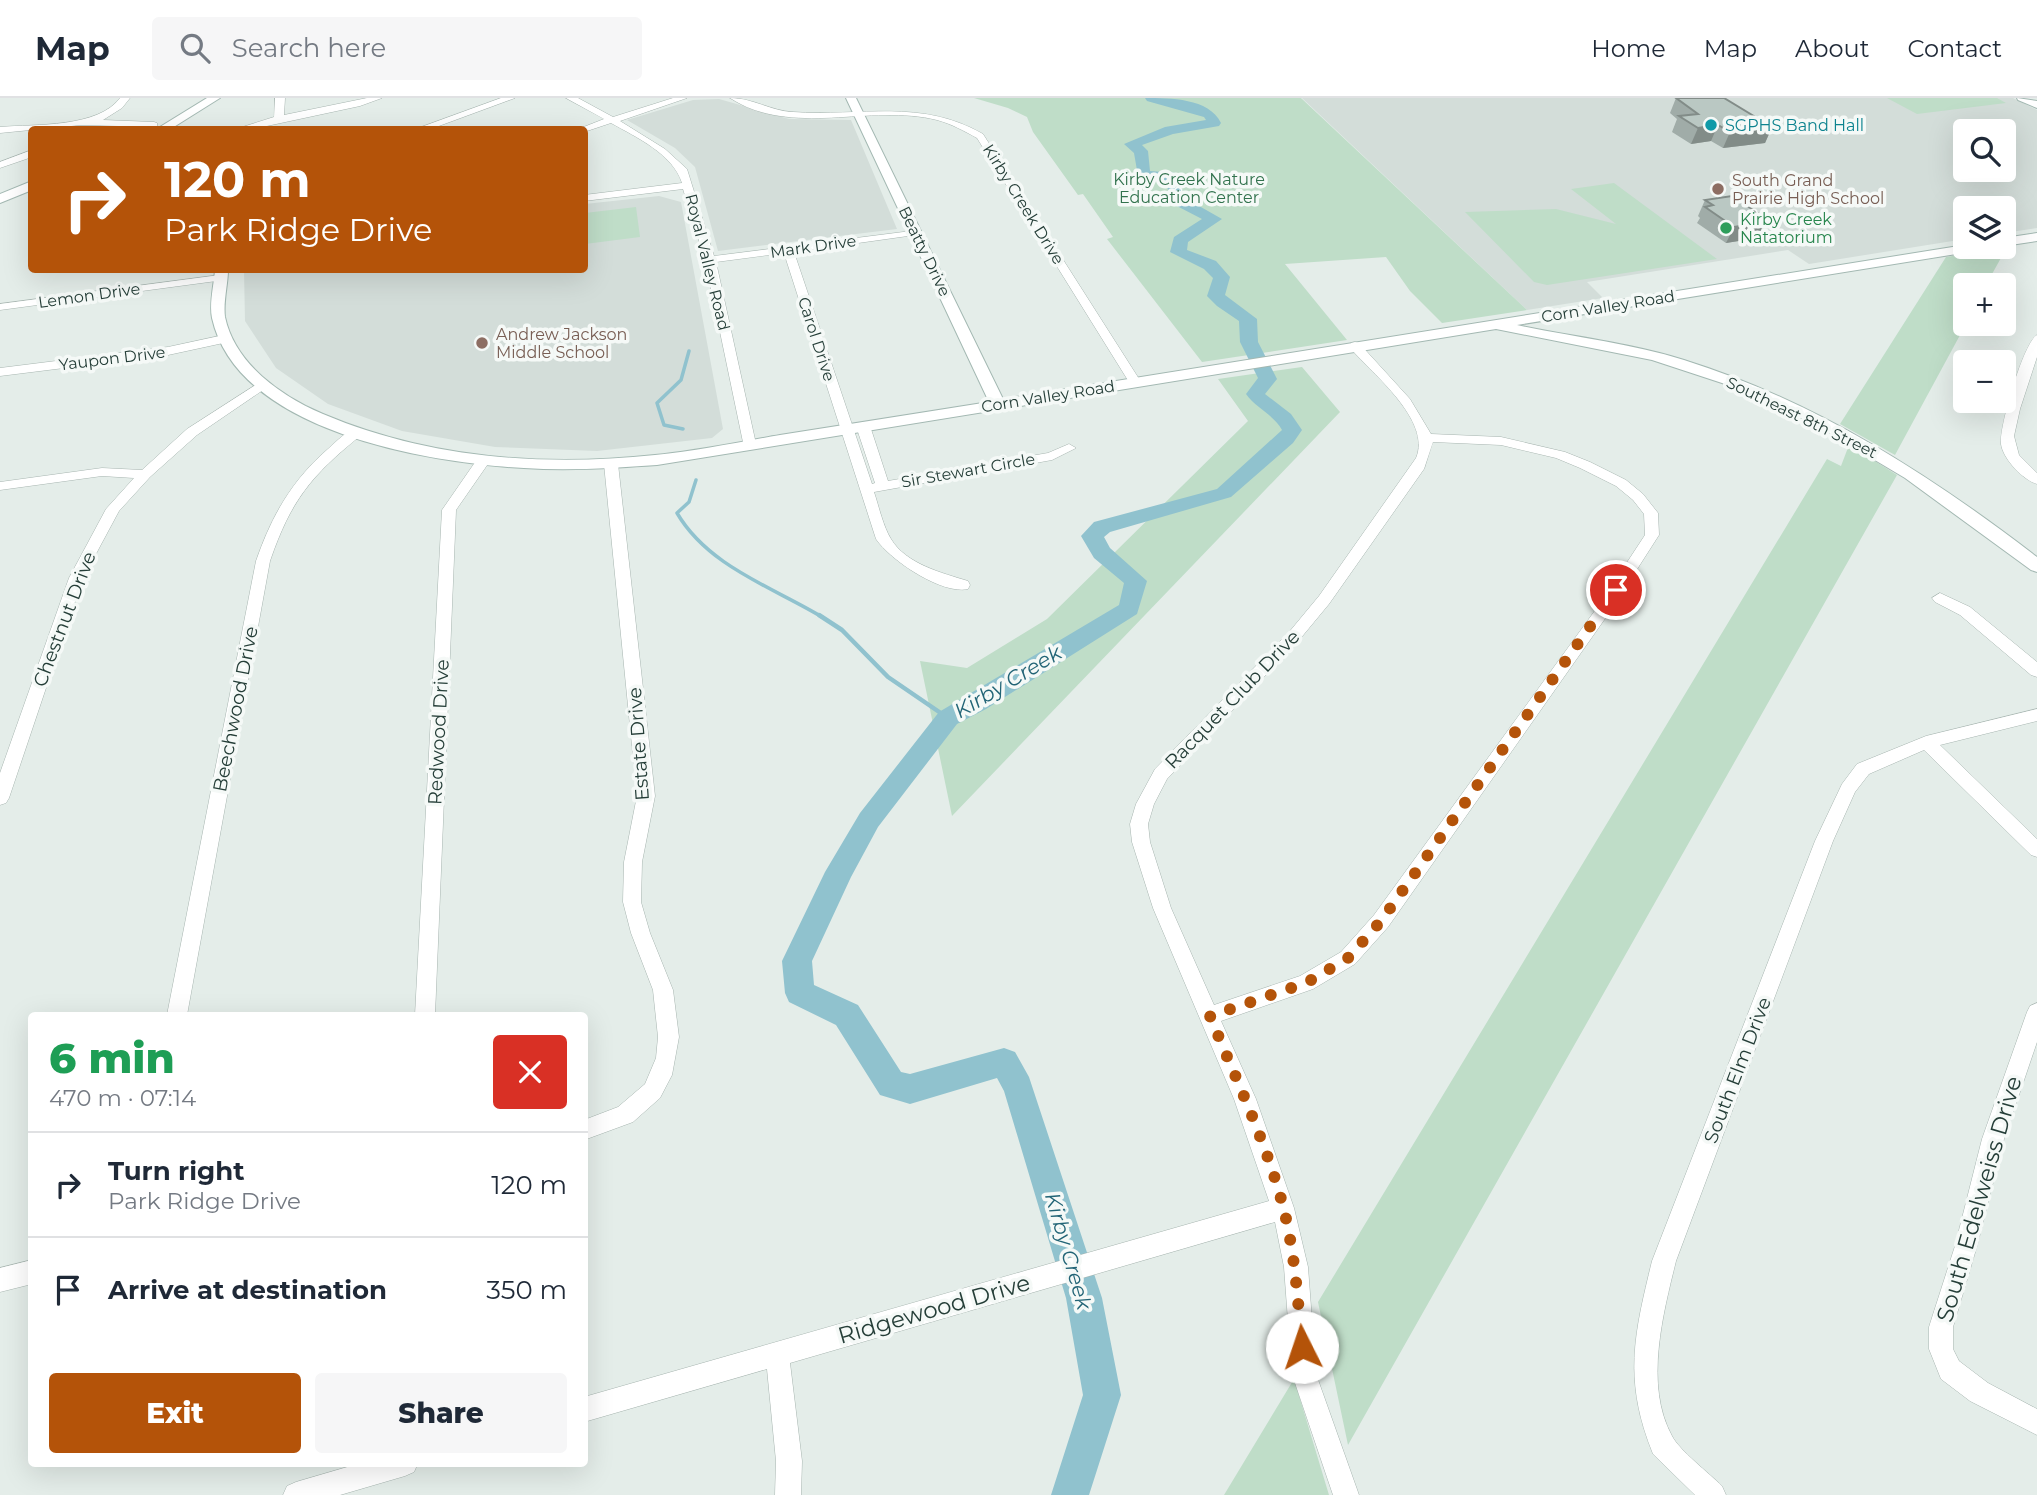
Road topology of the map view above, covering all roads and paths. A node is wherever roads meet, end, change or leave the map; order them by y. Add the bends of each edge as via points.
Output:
1 (125, 98) edge
2 (198, 98) edge
3 (215, 98) edge
4 (280, 98) edge
5 (377, 98) edge
6 (510, 98) edge
7 (571, 98) edge
8 (682, 98) edge
9 (735, 98) edge
10 (851, 98) edge
11 (2022, 98) edge
12 (2037, 105) edge
13 (859, 114) junction
14 (279, 118) junction
15 (610, 120) junction
16 (93, 121) junction
17 (41, 126) edge
18 (85, 126) edge
19 (139, 126) edge
20 (160, 126) edge
21 (161, 126) edge
22 (251, 126) edge
23 (429, 126) edge
24 (28, 127) edge
25 (588, 127) edge
26 (0, 130) edge
27 (28, 154) edge
28 (0, 165) edge
29 (688, 185) junction
30 (28, 187) edge
31 (28, 194) edge
32 (0, 198) edge
33 (588, 198) edge
34 (0, 205) edge
35 (915, 232) junction
36 (2037, 237) edge
37 (2016, 240) edge
38 (788, 249) junction
39 (1953, 251) edge
40 (710, 260) junction
41 (221, 274) edge
42 (0, 307) edge
43 (1539, 317) junction
44 (1492, 324) junction
45 (2037, 338) edge
46 (223, 339) junction
47 (1579, 340) junction
48 (1355, 346) junction
49 (0, 372) edge
50 (1135, 382) junction
51 (262, 385) junction
52 (998, 404) junction
53 (863, 426) junction
54 (846, 429) junction
55 (355, 433) junction
56 (1426, 438) junction
57 (749, 444) junction
58 (1069, 448) dead end
59 (483, 460) junction
60 (611, 464) junction
61 (145, 474) junction
62 (2037, 480) edge
63 (883, 485) junction
64 (0, 486) edge
65 (864, 489) junction
66 (2037, 566) edge
67 (963, 585) dead end
68 (1940, 598) dead end
69 (2037, 671) edge
70 (2037, 715) edge
71 (1926, 742) junction
72 (0, 798) edge
73 (2037, 850) edge
74 (178, 1012) edge
75 (425, 1012) edge
76 (2037, 1012) edge
77 (1210, 1016) junction
78 (588, 1129) edge
79 (1283, 1208) junction
80 (28, 1273) edge
81 (0, 1280) edge
82 (777, 1354) junction
83 (588, 1409) edge
84 (2037, 1422) edge
85 (391, 1467) edge
86 (296, 1495) edge
87 (788, 1495) edge
88 (1346, 1495) edge
89 (1713, 1495) edge

1 - 16 street
2 - 20 main road
3 - 21 main road
4 - 14 street
5 - 14 street
6 - 23 street
7 - 15 street, Royal Valley Road
8 - 15 street
9 - 13 street, Kirby Creek Drive via 789,115
10 - 13 main road, Beatty Drive
11 - 12 main road
13 - 35 main road, Beatty Drive
13 - 50 street, Kirby Creek Drive via 916,109 956,121 980,136
14 - 22 street
15 - 25 street
15 - 29 street, Royal Valley Road via 676,161
16 - 17 street
16 - 18 street
16 - 19 street
24 - 26 street
27 - 28 street
29 - 33 street
29 - 40 street, Royal Valley Road
30 - 32 main road
31 - 34 main road
35 - 38 street, Mark Drive
35 - 52 main road, Beatty Drive
36 - 37 main road
38 - 40 street, Mark Drive
38 - 54 street, Carol Drive
39 - 43 main road, Corn Valley Road
40 - 57 street, Royal Valley Road
41 - 42 street, Lemon Drive
41 - 46 main road, Corn Valley Road via 217,300
43 - 44 main road, Corn Valley Road
43 - 47 main road, Southeast 8th Street via 1551,328
44 - 47 main road, Southeast 8th Street
44 - 48 main road, Corn Valley Road
45 - 62 street via 2012,416 2008,446
46 - 49 street, Yaupon Drive via 168,351
46 - 51 main road, Corn Valley Road via 236,360
47 - 66 main road, Southeast 8th Street via 1662,358 1719,377 1826,425 1919,479
48 - 50 main road, Corn Valley Road
48 - 56 street via 1411,410
50 - 52 main road, Corn Valley Road
51 - 55 main road, Corn Valley Road via 308,415
51 - 61 street, Chestnut Drive via 192,432
52 - 53 main road, Corn Valley Road
53 - 54 main road, Corn Valley Road
53 - 63 street
54 - 57 main road, Corn Valley Road
54 - 65 street, Carol Drive
55 - 59 main road, Corn Valley Road via 420,451
55 - 74 street, Beechwood Drive via 310,470 275,521 263,561
56 - 77 street, Racquet Club Drive via 1417,469 1325,600 1161,774 1145,804 1139,824 1141,842 1162,908
56 - 77 street via 1501,441 1585,465 1638,497 1651,513 1652,535 1381,921 1348,958 1306,983
57 - 60 main road, Corn Valley Road
58 - 63 street, Sir Stewart Circle via 1052,456
59 - 60 main road, Corn Valley Road
59 - 75 street, Redwood Drive via 449,510
60 - 78 street, Estate Drive via 646,796 632,899 663,986 670,1040 666,1070 649,1096 625,1116
61 - 64 street via 102,472
61 - 72 street, Chestnut Drive via 113,509 76,578
63 - 65 street, Sir Stewart Circle
65 - 67 street, Carol Drive via 893,555 925,573
68 - 69 street via 1965,611
70 - 71 street, South Elm Drive
71 - 73 street
71 - 89 street, South Elm Drive via 1863,769 1848,789 1669,1248 1647,1329 1646,1393 1663,1447
76 - 84 street, South Edelweiss Drive via 1993,1139 1941,1327 1941,1349 1950,1370 1979,1392
77 - 79 street, Racquet Club Drive
79 - 82 street, Ridgewood Drive
79 - 88 street, Racquet Club Drive via 1296,1267 1304,1374
80 - 81 street
82 - 83 street, Ridgewood Drive
82 - 87 street via 789,1461
85 - 86 street

